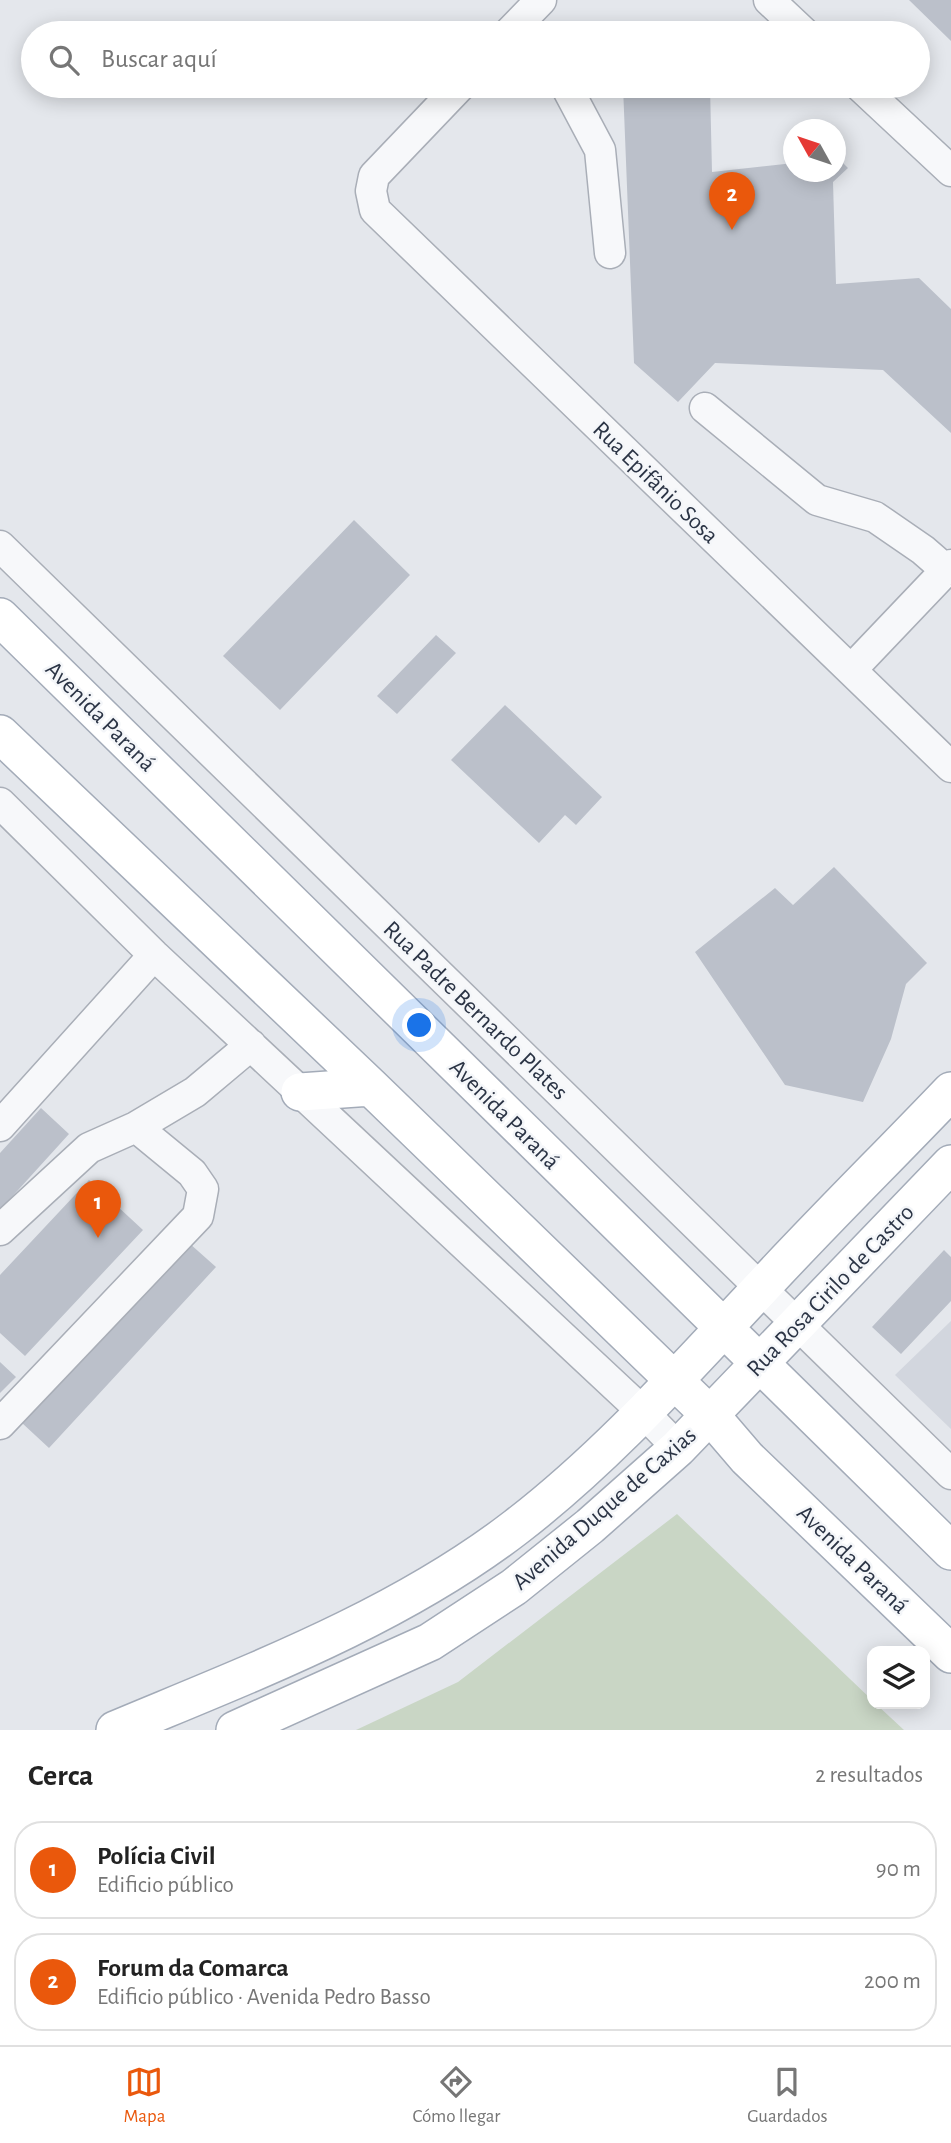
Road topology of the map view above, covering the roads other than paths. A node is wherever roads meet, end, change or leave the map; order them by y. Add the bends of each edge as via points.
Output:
1 (541, 0) edge
2 (769, 0) edge
3 (523, 21) edge
4 (791, 21) edge
5 (449, 98) edge
6 (572, 98) edge
7 (873, 98) edge
8 (951, 171) edge
9 (610, 253) dead end
10 (705, 408) dead end
11 (0, 546) edge
12 (949, 568) edge
13 (0, 617) edge
14 (851, 670) junction
15 (0, 734) edge
16 (951, 767) edge
17 (0, 803) edge
18 (154, 955) junction
19 (251, 1045) junction
20 (371, 1087) junction
21 (951, 1091) edge
22 (300, 1092) junction
23 (0, 1126) edge
24 (136, 1126) junction
25 (951, 1164) edge
26 (0, 1230) edge
27 (761, 1287) junction
28 (796, 1323) junction
29 (724, 1329) junction
30 (759, 1364) junction
31 (675, 1381) junction
32 (643, 1412) junction
33 (710, 1416) junction
34 (0, 1424) edge
35 (678, 1448) junction
36 (951, 1474) edge
37 (951, 1551) edge
38 (951, 1654) edge
39 (115, 1730) edge
40 (235, 1730) edge

1 - 3 street
2 - 4 street
5 - 14 street, Rua Epifânio Sosa via 374,176 375,210
6 - 9 street via 600,150
7 - 8 street
10 - 12 street via 817,500 875,517
11 - 27 street, Rua Padre Bernardo Plates
12 - 14 street
13 - 29 main road, Avenida Paraná
14 - 16 street, Rua Epifânio Sosa
15 - 20 main road, Avenida Paraná
17 - 18 street
18 - 19 street
18 - 23 street
19 - 22 street
19 - 24 street via 195,1092
20 - 22 main road
20 - 31 main road, Avenida Paraná
21 - 27 main road, Avenida Duque de Caxias
22 - 32 street
24 - 26 street via 89,1148
24 - 34 street via 192,1173 203,1189 198,1216
25 - 28 main road, Rua Rosa Cirilo de Castro
27 - 28 street, Rua Padre Bernardo Plates
27 - 29 main road, Avenida Duque de Caxias
28 - 30 main road, Rua Rosa Cirilo de Castro
28 - 36 street, Rua Padre Bernardo Plates
29 - 30 main road, Avenida Paraná
29 - 31 main road, Avenida Duque de Caxias
30 - 33 main road, Rua Rosa Cirilo de Castro
30 - 37 main road, Avenida Paraná
31 - 32 main road, Avenida Duque de Caxias
31 - 33 main road, Avenida Paraná
32 - 35 street
32 - 39 main road, Avenida Duque de Caxias via 515,1528 437,1580 312,1647
33 - 35 main road, Avenida Duque de Caxias
33 - 38 main road, Avenida Paraná via 747,1458
35 - 40 main road, Avenida Duque de Caxias via 514,1587 430,1642

